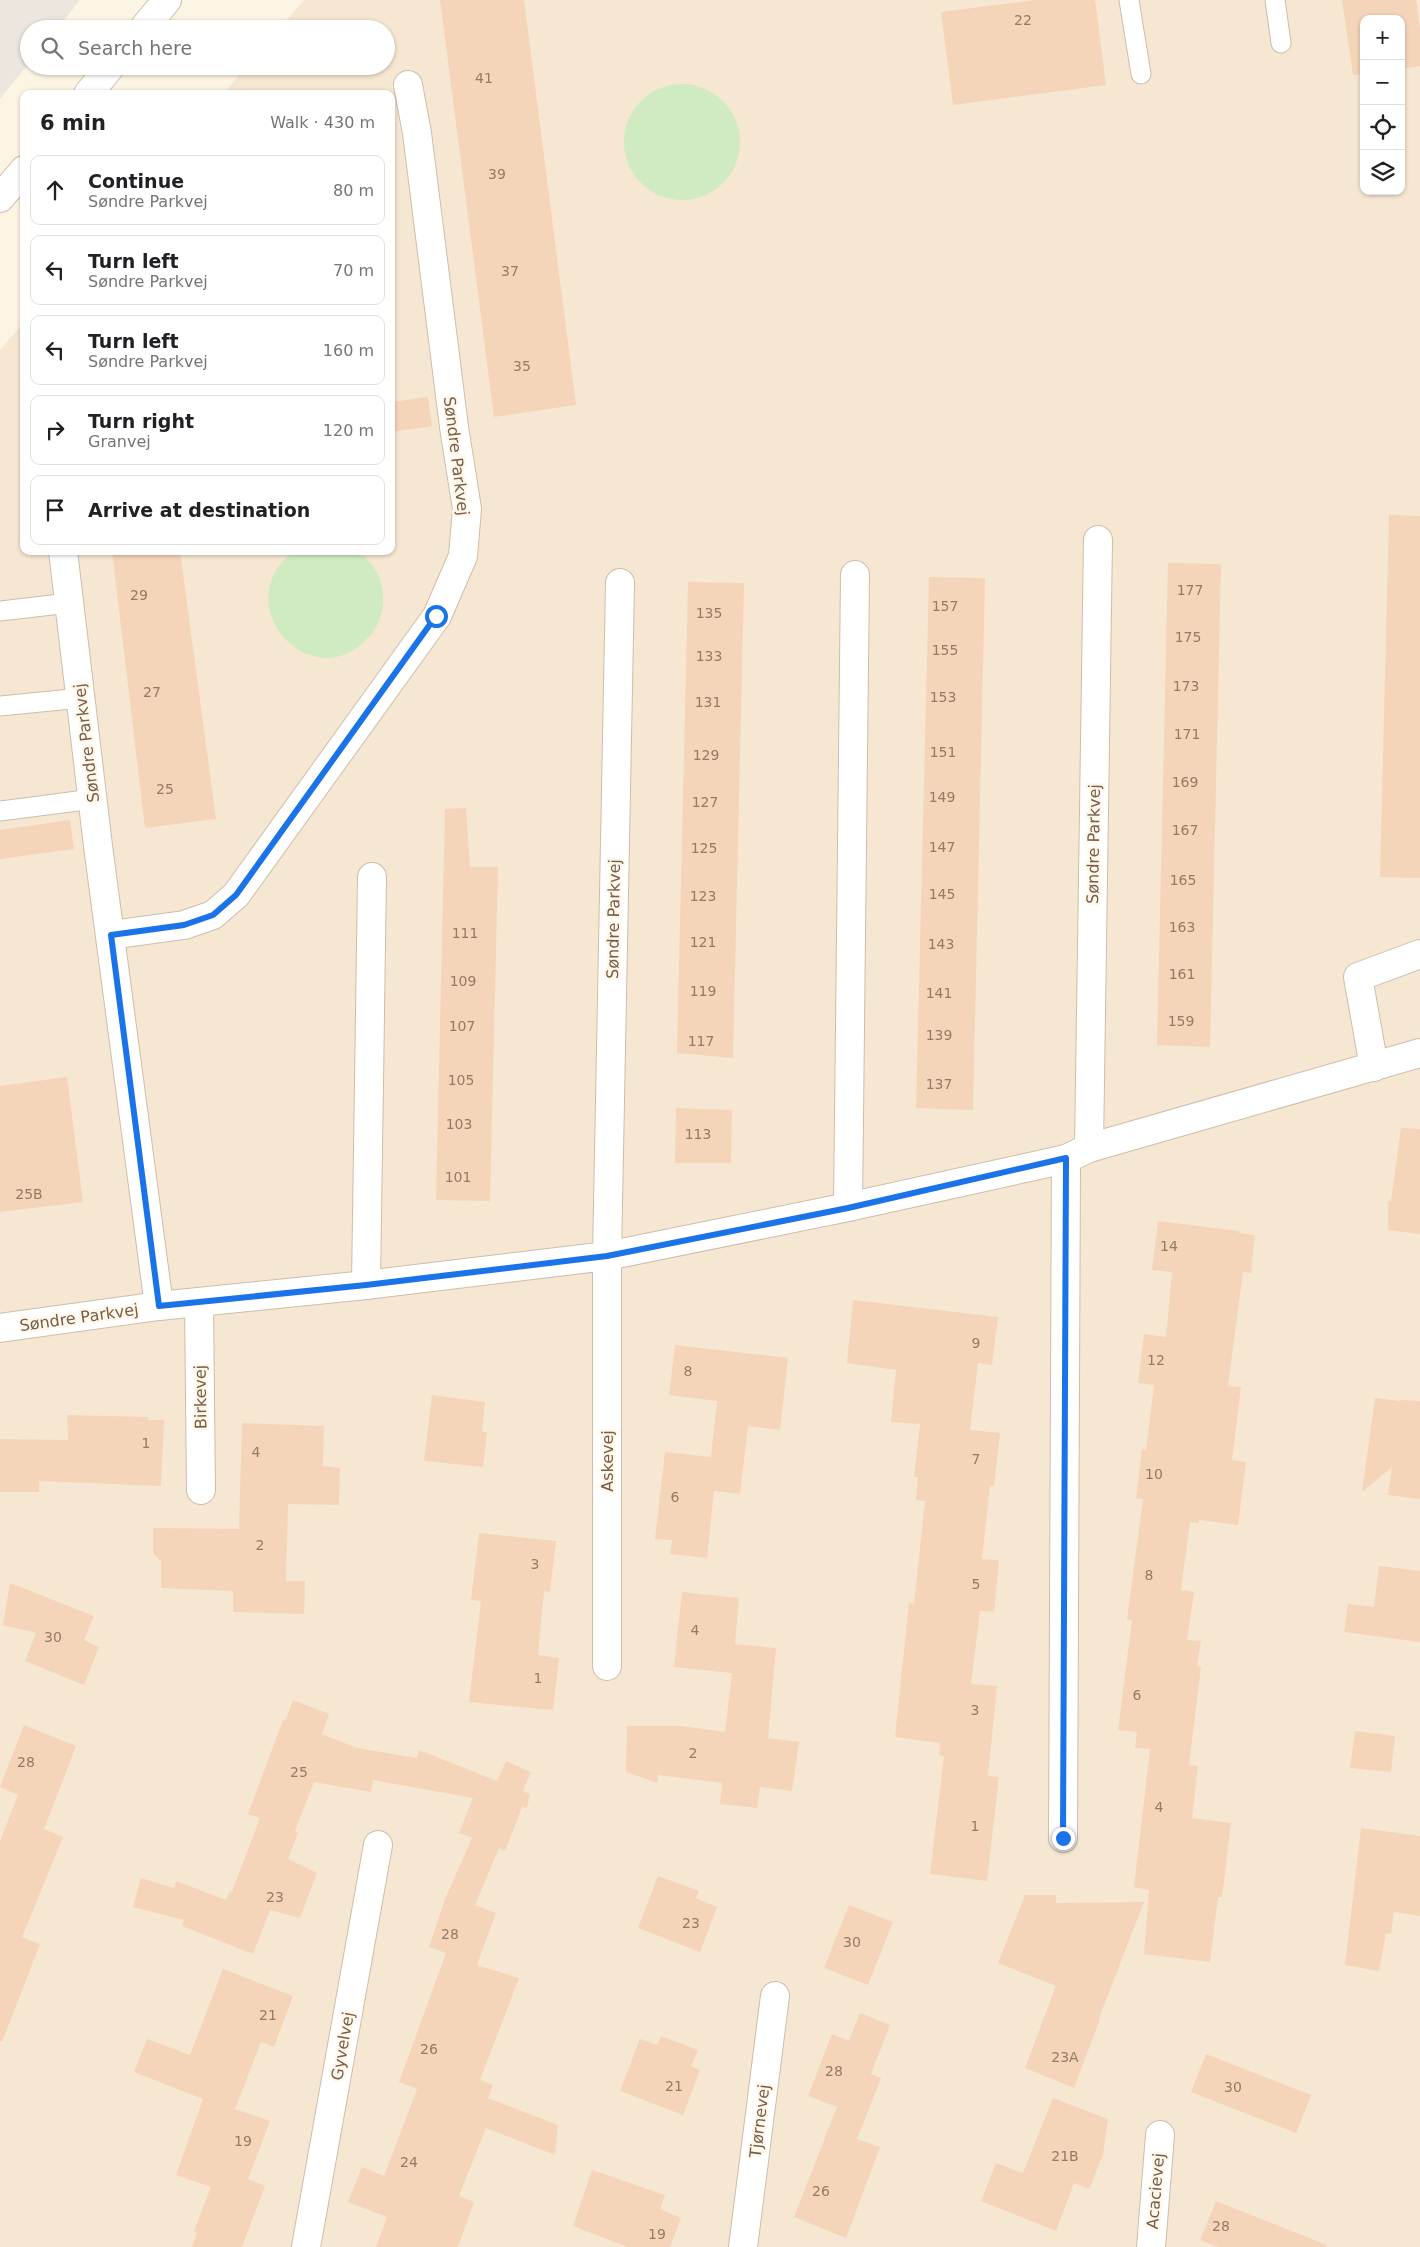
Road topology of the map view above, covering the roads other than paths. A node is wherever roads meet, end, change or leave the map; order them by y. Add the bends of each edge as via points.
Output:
1 (167, 0) edge
2 (1129, 0) edge
3 (1276, 0) edge
4 (150, 20) edge
5 (1281, 43) dead end
6 (1141, 74) dead end
7 (104, 75) edge
8 (408, 85) dead end
9 (91, 90) edge
10 (20, 175) edge
11 (0, 198) edge
12 (1098, 540) dead end
13 (63, 555) edge
14 (855, 575) dead end
15 (620, 583) dead end
16 (69, 603) junction
17 (0, 611) edge
18 (81, 698) junction
19 (0, 706) edge
20 (93, 799) junction
21 (0, 811) edge
22 (372, 877) dead end
23 (111, 935) junction
24 (1420, 954) edge
25 (1420, 1053) edge
26 (1374, 1067) junction
27 (1077, 1153) junction
28 (848, 1208) junction
29 (607, 1256) junction
30 (366, 1285) junction
31 (199, 1303) junction
32 (159, 1306) junction
33 (0, 1328) edge
34 (201, 1490) dead end
35 (608, 1666) dead end
36 (1063, 1838) dead end
37 (378, 1845) dead end
38 (775, 1996) dead end
39 (1160, 2135) dead end
40 (306, 2247) edge
41 (743, 2247) edge
42 (1151, 2247) edge

1 - 4 street
2 - 6 lane
3 - 5 lane
7 - 9 street
8 - 23 street, Søndre Parkvej via 467,509 463,556 436,616 236,895 213,915 184,925
10 - 11 street
12 - 27 street, Søndre Parkvej
13 - 16 street, Søndre Parkvej
14 - 28 street
15 - 29 street, Søndre Parkvej
16 - 17 lane
16 - 18 street, Søndre Parkvej
18 - 19 lane
18 - 20 street, Søndre Parkvej
20 - 21 lane
20 - 23 street, Søndre Parkvej
22 - 30 street
23 - 32 street, Søndre Parkvej
24 - 26 street via 1358,977
25 - 26 street, Søndre Parkvej
26 - 27 street, Søndre Parkvej
27 - 28 street, Søndre Parkvej
27 - 36 street
28 - 29 street, Søndre Parkvej
29 - 30 street, Søndre Parkvej
29 - 35 street, Askevej
30 - 31 street, Søndre Parkvej
31 - 32 street, Søndre Parkvej
31 - 34 street, Birkevej
32 - 33 street, Søndre Parkvej
37 - 40 street, Gyvelvej
38 - 41 street, Tjørnevej
39 - 42 street, Acacievej

